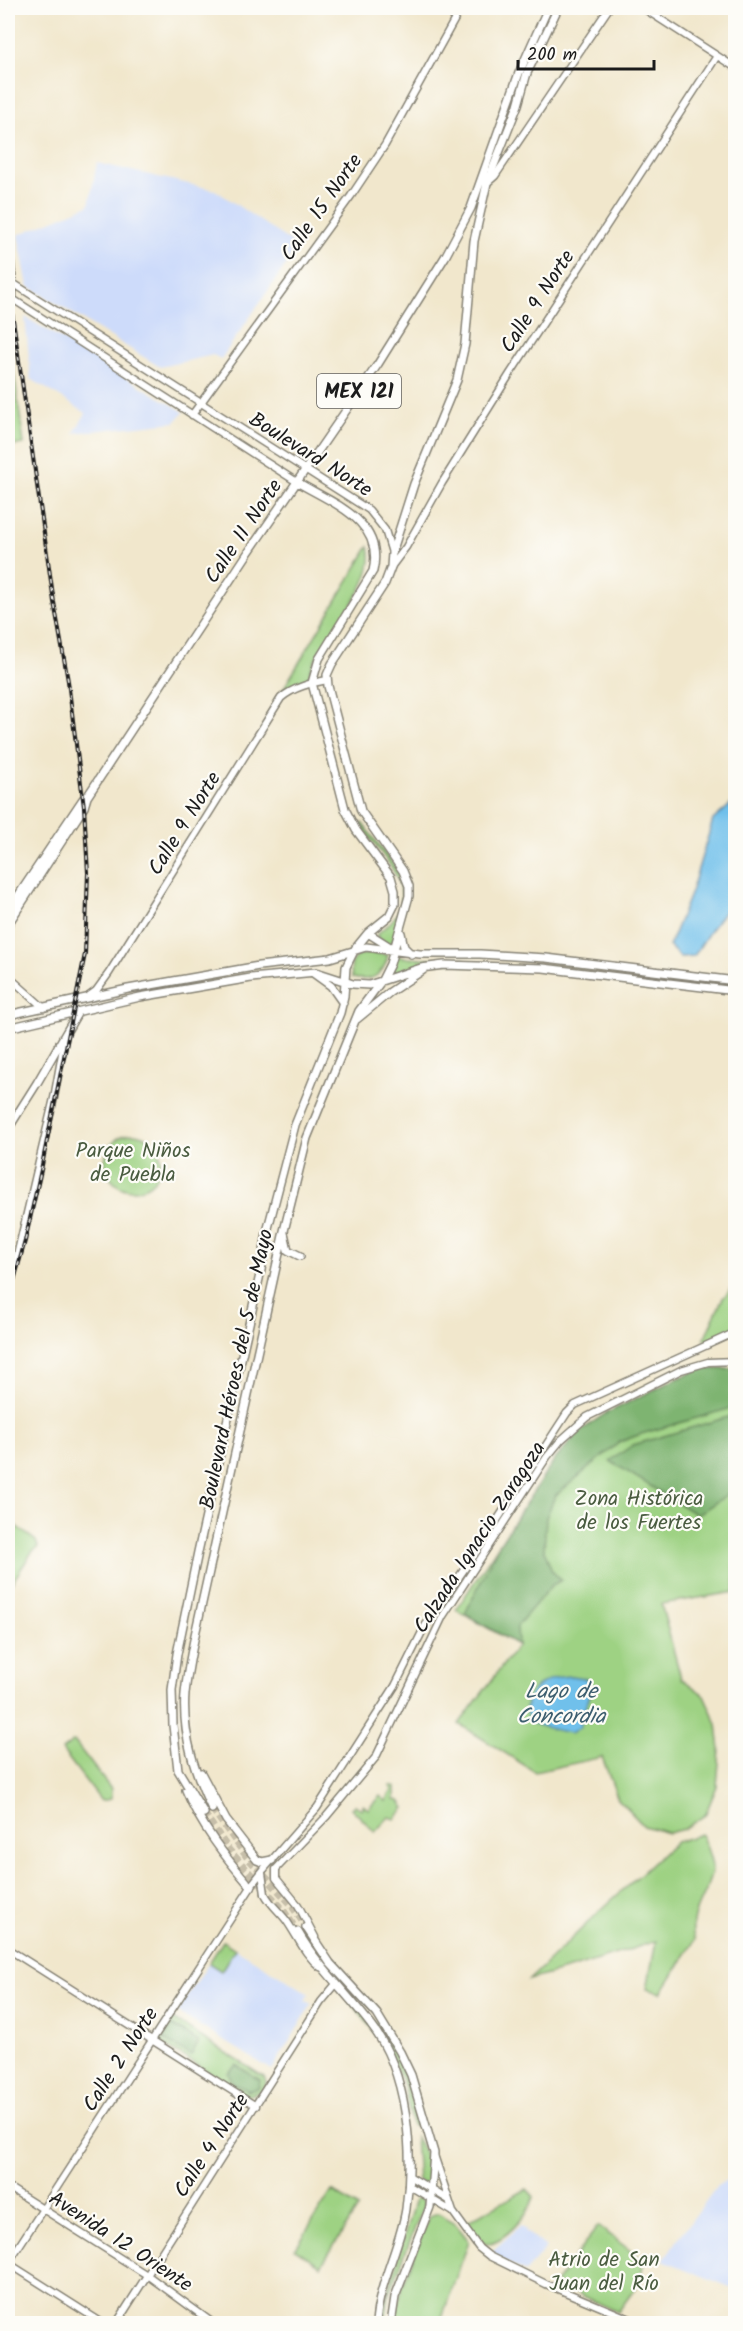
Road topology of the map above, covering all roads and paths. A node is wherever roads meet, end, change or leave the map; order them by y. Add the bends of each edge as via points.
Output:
1 (461, 8) edge
2 (548, 8) edge
3 (558, 8) edge
4 (609, 8) edge
5 (643, 8) edge
6 (717, 56) junction
7 (735, 68) edge
8 (494, 155) junction
9 (487, 183) junction
10 (8, 238) edge
11 (10, 282) edge
12 (10, 296) edge
13 (200, 403) junction
14 (192, 415) junction
15 (305, 470) junction
16 (297, 482) junction
17 (392, 553) junction
18 (391, 567) junction
19 (327, 680) junction
20 (312, 683) junction
21 (87, 797) junction
22 (8, 911) edge
23 (8, 924) edge
24 (401, 929) junction
25 (368, 933) junction
26 (355, 949) junction
27 (395, 950) junction
28 (411, 954) junction
29 (330, 958) junction
30 (430, 966) junction
31 (310, 972) junction
32 (8, 976) edge
33 (735, 981) edge
34 (345, 982) junction
35 (380, 982) junction
36 (735, 991) edge
37 (80, 1000) junction
38 (343, 1003) junction
39 (44, 1008) junction
40 (78, 1012) junction
41 (8, 1016) edge
42 (355, 1020) junction
43 (8, 1028) edge
44 (65, 1036) junction
45 (8, 1129) edge
46 (284, 1231) junction
47 (300, 1256) dead end
48 (8, 1294) edge
49 (735, 1332) edge
50 (735, 1361) edge
51 (554, 1416) dead end
52 (562, 1419) junction
53 (190, 1751) junction
54 (178, 1770) junction
55 (212, 1809) tunnel mouth
56 (204, 1813) tunnel mouth
57 (272, 1860) junction
58 (263, 1871) junction
59 (252, 1885) junction
60 (306, 1927) tunnel mouth
61 (298, 1932) tunnel mouth
62 (8, 1949) edge
63 (330, 1963) junction
64 (322, 1969) junction
65 (336, 1984) junction
66 (151, 2041) junction
67 (256, 2106) junction
68 (434, 2153) junction
69 (409, 2176) junction
70 (408, 2185) junction
71 (8, 2187) edge
72 (433, 2190) junction
73 (448, 2199) junction
74 (431, 2200) junction
75 (43, 2209) junction
76 (453, 2212) junction
77 (8, 2263) edge
78 (147, 2275) junction
79 (104, 2324) edge
80 (116, 2324) edge
81 (214, 2324) edge
82 (376, 2324) edge
83 (391, 2324) edge
84 (642, 2324) edge

1 - 13 main road, Calle 15 Norte via 385,145
2 - 8 main road, MEX 121 via 522,66
3 - 8 main road, MEX 121
4 - 9 main road via 550,98
5 - 6 main road
6 - 7 main road
6 - 18 main road, Calle 9 Norte via 510,374
8 - 9 main road, Calle 9 Norte
8 - 15 main road, Calle 11 Norte / MEX 121 via 445,257
9 - 17 main road, Calle 9 Norte via 474,241 465,344 457,380 414,484
10 - 11 main road
11 - 12 main road
11 - 13 main road, Boulevard Norte
12 - 14 main road, Boulevard Norte
13 - 14 main road, Calle 15 Norte
13 - 15 main road, Boulevard Norte
14 - 16 main road, Boulevard Norte
15 - 16 main road, Calle 11 Norte / MEX 121
15 - 17 main road, Boulevard Norte via 369,510 385,530
16 - 20 main road, Boulevard Norte via 364,525 373,539 375,555 370,579 319,658
16 - 21 main road, Calle 11 Norte / MEX 121
17 - 18 main road, Boulevard Norte
18 - 19 main road, Boulevard Norte via 381,591 329,669
19 - 20 main road, Calle 9 Norte
19 - 24 main road via 361,811 407,878 409,896
20 - 25 main road via 345,809 391,877 395,891 393,910
20 - 37 main road, Calle 9 Norte via 281,698 109,973 96,992
21 - 22 main road, Calle 11 Norte / MEX 121 via 52,842
21 - 23 main road, Calle 11 Norte / MEX 121
24 - 27 main road
24 - 28 main road via 402,943
25 - 26 main road
25 - 27 main road
25 - 29 main road
26 - 27 main road via 371,946
26 - 29 main road
26 - 34 main road, Boulevard Héroes del 5 de Mayo via 346,967
27 - 28 main road
27 - 35 main road, Boulevard Héroes del 5 de Mayo
28 - 33 main road via 546,958
29 - 37 main road via 259,966
30 - 35 main road
30 - 36 main road via 543,968
30 - 42 main road
31 - 34 main road
31 - 38 main road via 331,986
31 - 40 main road via 140,997
32 - 39 main road
34 - 35 main road
34 - 38 main road, Boulevard Héroes del 5 de Mayo
35 - 42 main road, Boulevard Héroes del 5 de Mayo
37 - 39 main road
38 - 54 main road, Boulevard Héroes del 5 de Mayo via 297,1116 267,1232 177,1654 172,1725
39 - 41 main road
40 - 43 main road
40 - 44 main road
42 - 46 main road, Boulevard Héroes del 5 de Mayo via 307,1138
44 - 45 main road
44 - 48 main road
46 - 47 main road via 288,1250
46 - 53 main road, Boulevard Héroes del 5 de Mayo via 195,1635 185,1694 184,1719
49 - 52 main road, Calzada Ignacio Zaragoza via 575,1405
50 - 63 main road, Calzada Ignacio Zaragoza via 708,1362 681,1370 586,1417 547,1457 443,1616 376,1757 276,1869 276,1878 298,1905
51 - 52 main road
52 - 57 main road, Calzada Ignacio Zaragoza via 425,1626 395,1686 317,1808
53 - 55 main road, Boulevard Héroes del 5 de Mayo
53 - 57 main road via 226,1820 257,1860
54 - 56 main road, Boulevard Héroes del 5 de Mayo
54 - 59 main road via 196,1813
57 - 58 main road, Calzada Ignacio Zaragoza
58 - 59 main road, Calle 2 Norte, bridge
58 - 64 main road, bridge via 265,1894 271,1905
59 - 66 main road, Calle 2 Norte
60 - 63 main road
61 - 64 main road
62 - 66 main road
63 - 68 main road via 377,2014 400,2052
64 - 65 main road
65 - 67 main road, Calle 4 Norte
65 - 69 main road via 371,2025 386,2050 405,2109
66 - 67 main road
66 - 75 main road, Calle 2 Norte
67 - 78 main road, Calle 4 Norte
68 - 72 main road
68 - 73 main road
69 - 70 main road
69 - 72 main road
70 - 74 main road
70 - 82 main road via 404,2221 381,2290
71 - 75 main road, Avenida 12 Oriente
72 - 73 main road
72 - 74 main road
73 - 76 main road
74 - 76 main road
74 - 83 main road via 395,2297
75 - 77 main road, Calle 2 Norte
75 - 78 main road, Avenida 12 Oriente
76 - 84 main road via 472,2241 489,2256
77 - 79 main road
78 - 80 main road, Calle 4 Norte
78 - 81 main road, Avenida 12 Oriente

